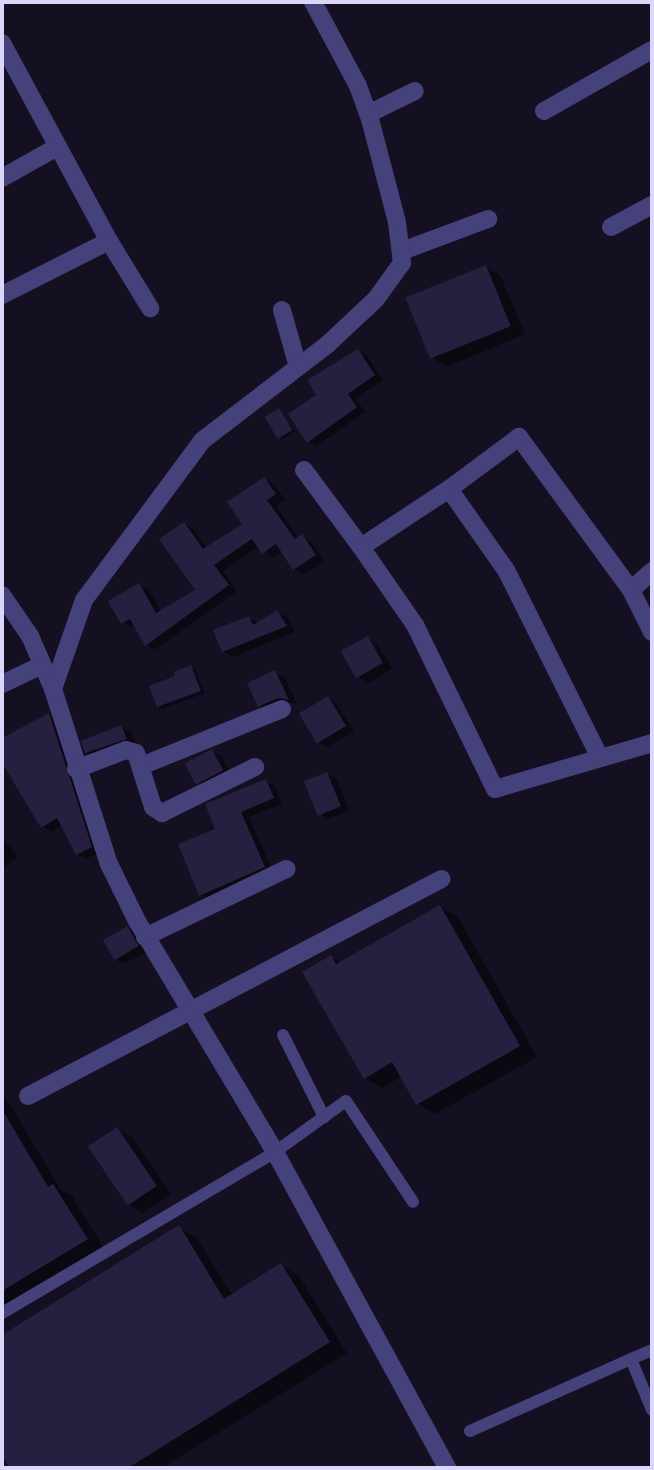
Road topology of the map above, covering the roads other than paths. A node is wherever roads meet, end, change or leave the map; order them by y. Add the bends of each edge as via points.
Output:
1 (313, 2) edge
2 (2, 43) edge
3 (652, 50) edge
4 (415, 92) dead end
5 (544, 111) dead end
6 (368, 114) junction
7 (57, 147) junction
8 (2, 177) edge
9 (652, 205) edge
10 (488, 219) dead end
11 (611, 227) dead end
12 (109, 241) junction
13 (402, 251) junction
14 (2, 295) edge
15 (150, 308) dead end
16 (282, 310) dead end
17 (298, 367) junction
18 (304, 470) dead end
19 (449, 489) junction
20 (361, 547) junction
21 (652, 571) edge
22 (631, 590) junction
23 (5, 604) edge
24 (652, 632) edge
25 (42, 665) junction
26 (2, 684) edge
27 (53, 689) junction
28 (282, 709) dead end
29 (652, 743) edge
30 (600, 758) junction
31 (141, 766) junction
32 (255, 767) dead end
33 (76, 769) junction
34 (286, 869) dead end
35 (441, 879) dead end
36 (145, 937) junction
37 (190, 1012) junction
38 (282, 1035) dead end
39 (28, 1096) dead end
40 (324, 1117) junction
41 (275, 1152) junction
42 (413, 1202) dead end
43 (2, 1313) edge
44 (652, 1350) edge
45 (631, 1359) junction
46 (652, 1410) edge
47 (470, 1431) dead end
48 (447, 1468) edge

1 - 6 street
2 - 7 street
3 - 5 street
4 - 6 street
6 - 13 street
7 - 8 street
7 - 12 street
9 - 11 street
10 - 13 street
12 - 14 street
12 - 15 street
13 - 17 street via 397,274 376,299
16 - 17 street
17 - 27 street via 203,440 85,600
18 - 20 street
19 - 20 street
19 - 22 street via 519,437
19 - 30 street via 506,570
20 - 30 street via 415,625 495,789
21 - 22 street
22 - 24 street
23 - 25 street via 30,636
25 - 26 street
25 - 27 street
27 - 33 street
28 - 31 street
29 - 30 street
31 - 32 street via 157,813
31 - 33 street via 136,753 126,750
33 - 36 street via 108,864
34 - 36 street
35 - 37 street
36 - 37 street
37 - 39 street
37 - 41 street
38 - 40 lane
40 - 41 lane
40 - 42 lane via 346,1101
41 - 43 lane
41 - 48 street
44 - 45 lane
45 - 46 lane
45 - 47 lane

